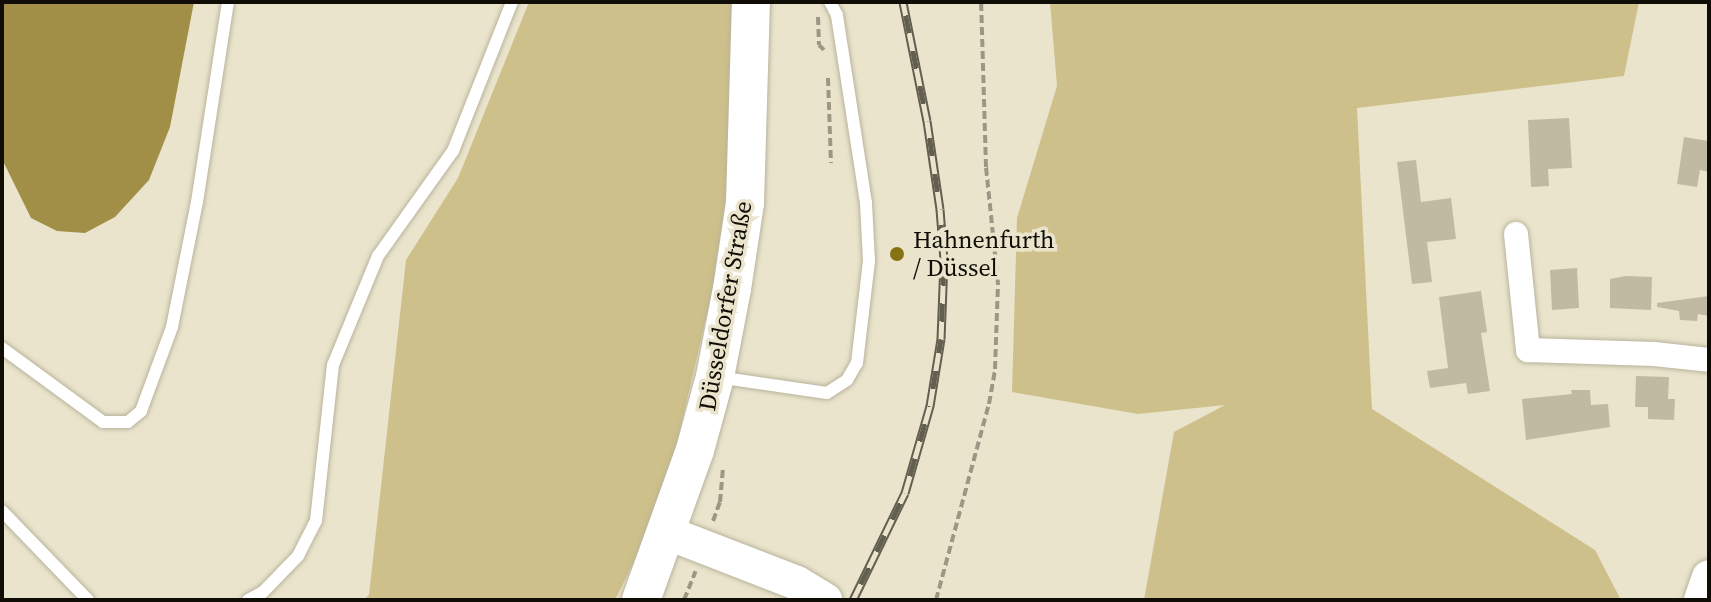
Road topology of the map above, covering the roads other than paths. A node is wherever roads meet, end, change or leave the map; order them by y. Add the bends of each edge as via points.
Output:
1 (228, 2) edge
2 (512, 2) edge
3 (751, 2) edge
4 (826, 5) edge
5 (1516, 234) dead end
6 (2, 348) edge
7 (1709, 360) edge
8 (715, 377) junction
9 (2, 511) edge
10 (668, 533) junction
11 (1709, 577) edge
12 (265, 596) edge
13 (88, 600) edge
14 (248, 600) edge
15 (641, 600) edge
16 (825, 600) edge
17 (1701, 600) edge

1 - 6 lane via 172,327 141,411 128,422 103,422
2 - 12 lane via 453,151 378,256 333,365 316,521 298,556
3 - 8 main road, Düsseldorfer Straße via 745,203
4 - 8 lane via 837,15 866,203 869,261 857,363 847,380 827,393
5 - 7 street via 1528,350
8 - 10 main road, Düsseldorfer Straße
9 - 13 lane
10 - 15 main road, Düsseldorfer Straße
10 - 16 main road via 797,583
11 - 17 main road
12 - 14 lane

